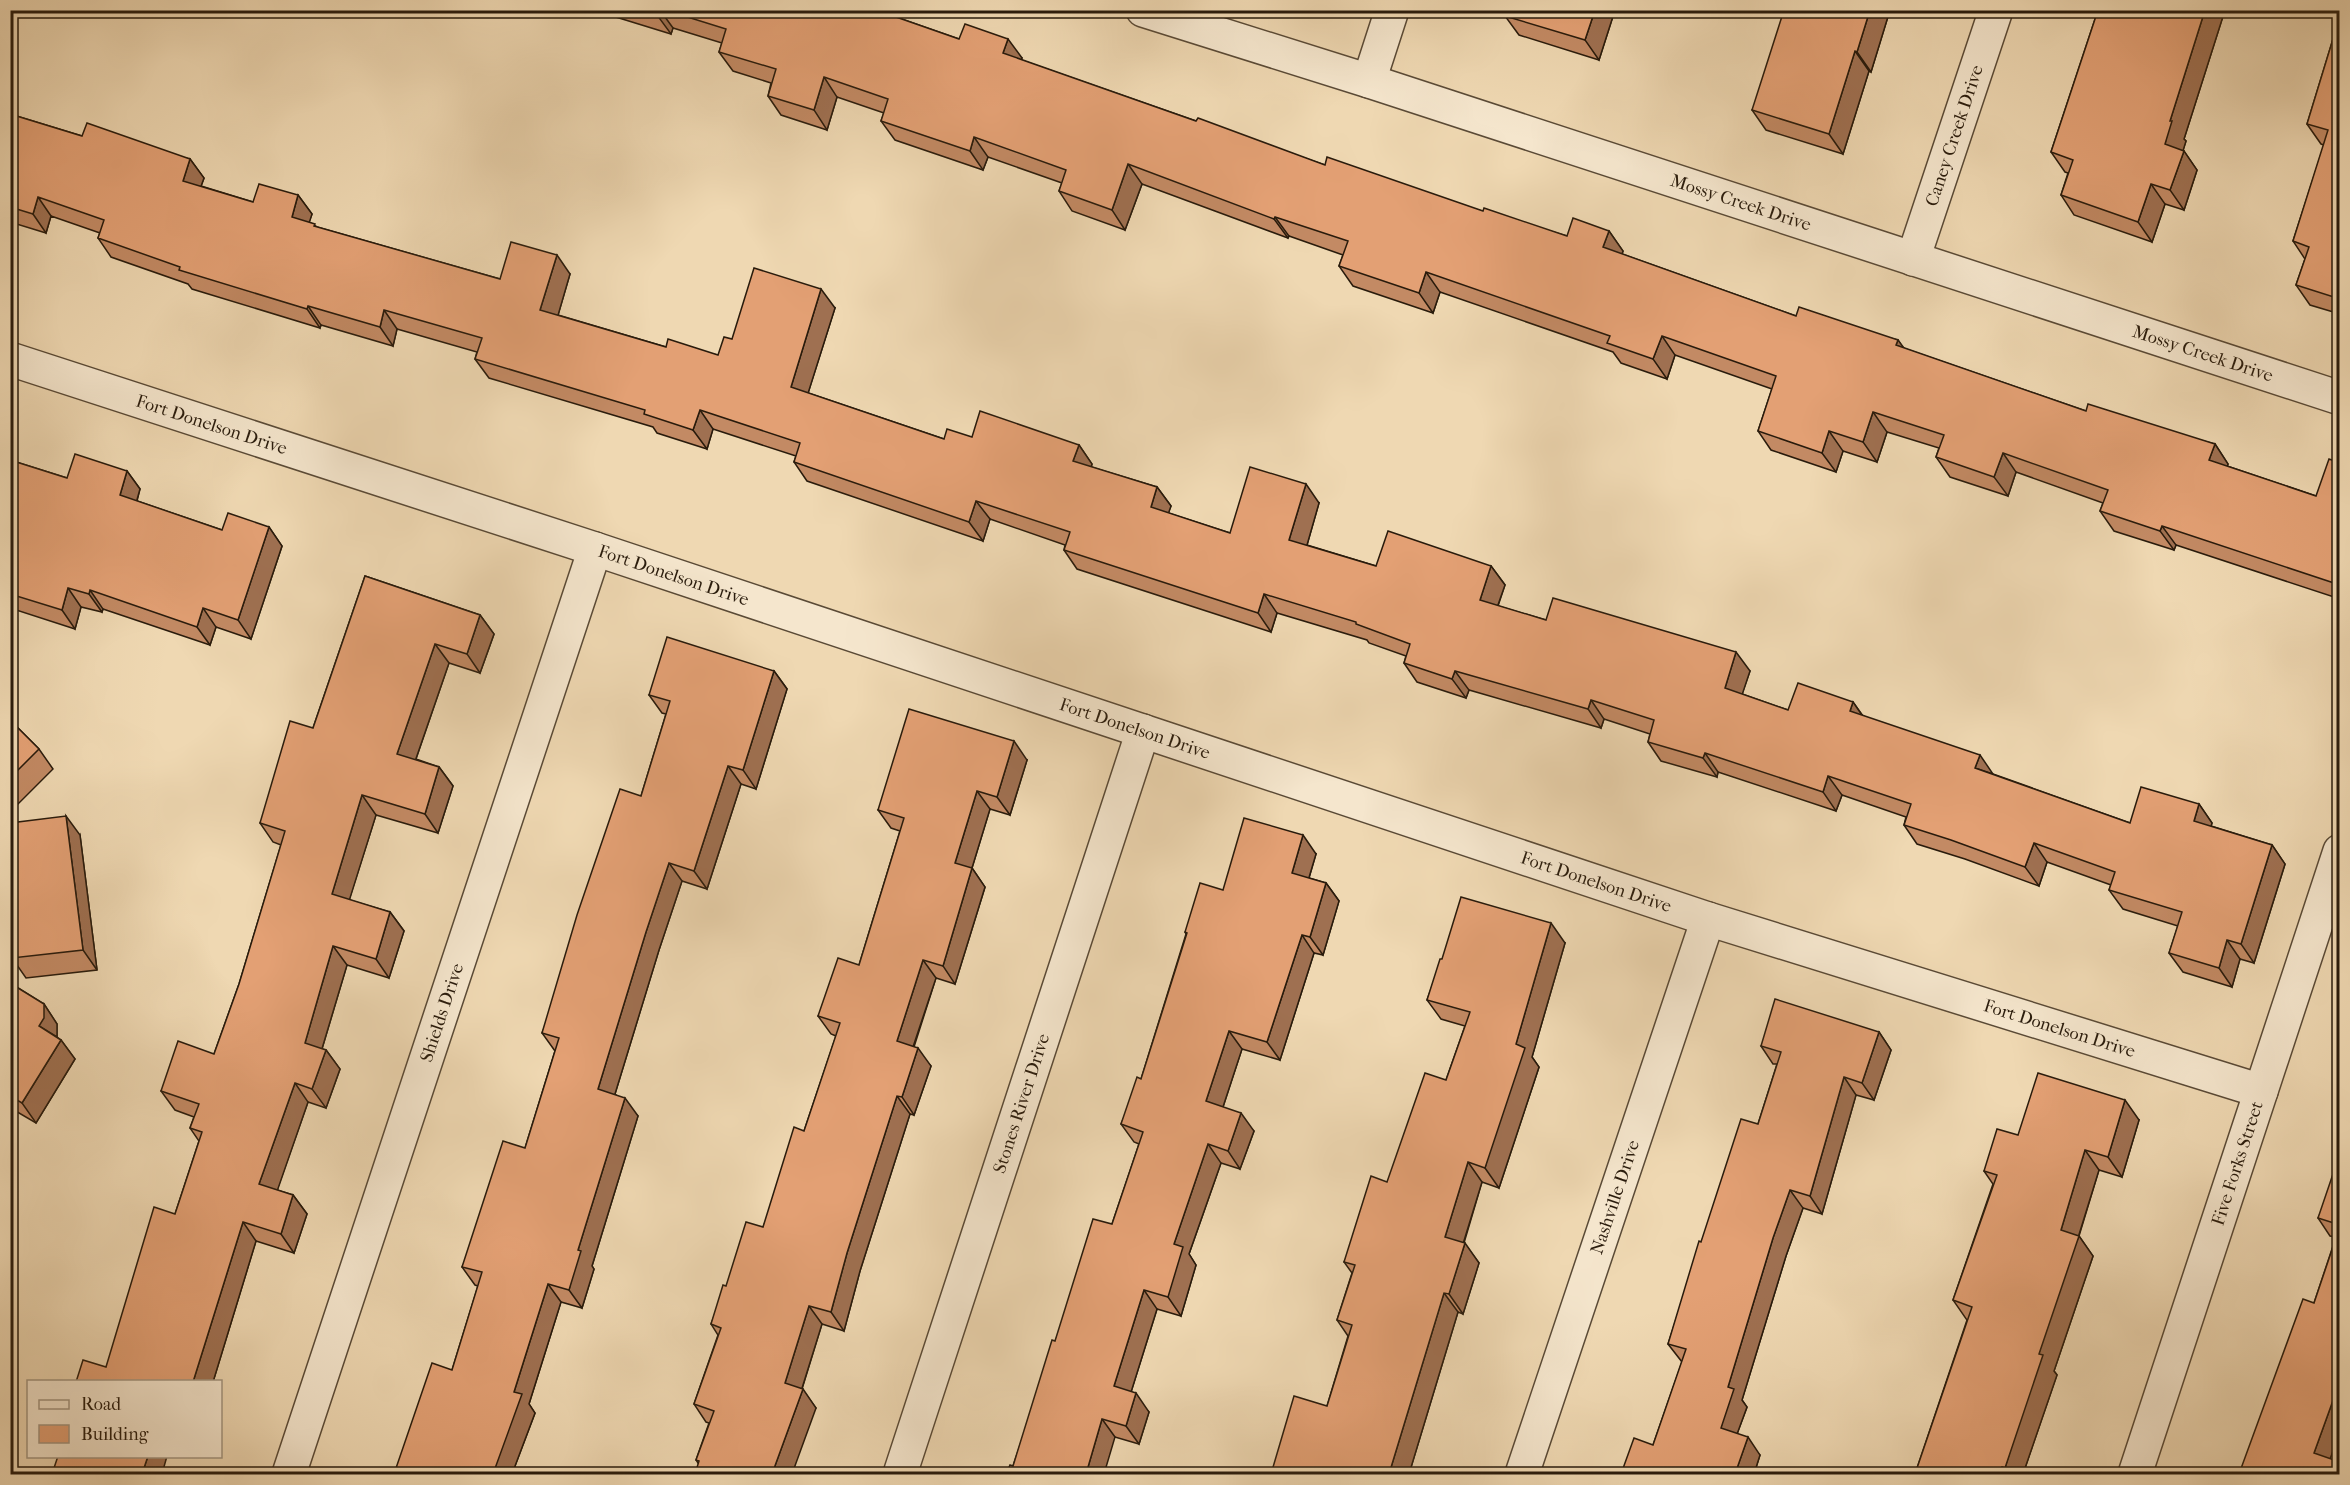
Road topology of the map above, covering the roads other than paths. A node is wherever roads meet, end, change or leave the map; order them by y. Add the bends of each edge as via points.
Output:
1 (1143, 10) edge
2 (1392, 10) edge
3 (1996, 10) edge
4 (1369, 81) junction
5 (1913, 259) junction
6 (10, 359) edge
7 (2340, 398) edge
8 (595, 549) junction
9 (1143, 731) junction
10 (2340, 851) edge
11 (1708, 919) junction
12 (2261, 1091) junction
13 (289, 1474) edge
14 (900, 1474) edge
15 (1522, 1474) edge
16 (2135, 1474) edge

1 - 4 street, Mossy Creek Drive
2 - 4 street
3 - 5 street, Caney Creek Drive
4 - 5 street, Mossy Creek Drive
5 - 7 street, Mossy Creek Drive
6 - 8 street, Fort Donelson Drive
8 - 9 street, Fort Donelson Drive
8 - 13 street, Shields Drive
9 - 11 street, Fort Donelson Drive
9 - 14 street, Stones River Drive
10 - 12 street, Five Forks Street
11 - 12 street, Fort Donelson Drive
11 - 15 street, Nashville Drive
12 - 16 street, Five Forks Street

